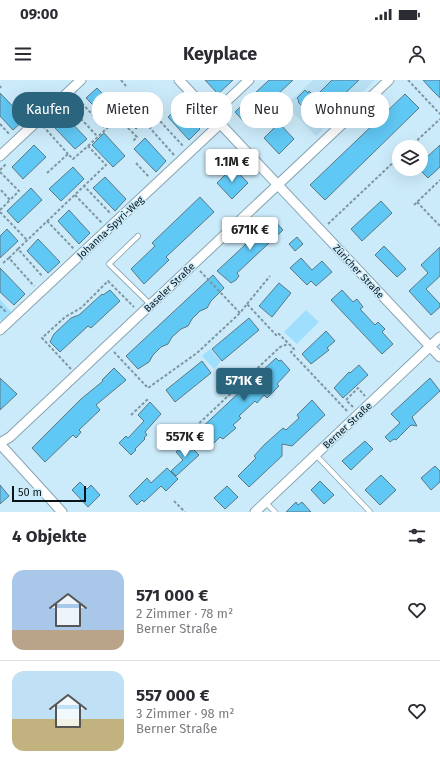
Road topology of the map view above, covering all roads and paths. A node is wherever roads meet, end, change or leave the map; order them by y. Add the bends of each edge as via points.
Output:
1 (81, 80) edge
2 (121, 80) edge
3 (179, 80) edge
4 (249, 80) edge
5 (389, 80) edge
6 (408, 80) edge
7 (126, 86) dead end
8 (70, 90) joint
9 (190, 92) edge
10 (232, 96) edge
11 (440, 114) edge
12 (440, 119) edge
13 (84, 122) edge
14 (0, 124) edge
15 (30, 128) edge
16 (44, 128) edge
17 (216, 128) edge
18 (224, 128) edge
19 (106, 129) junction
20 (98, 137) junction
21 (418, 140) edge
22 (16, 141) junction
23 (133, 141) dead end
24 (88, 146) junction
25 (189, 153) junction
26 (68, 154) junction
27 (0, 156) edge
28 (180, 161) junction
29 (136, 163) dead end
30 (392, 163) edge
31 (0, 172) edge
32 (382, 172) junction
33 (47, 173) dead end
34 (386, 176) dead end
35 (440, 180) edge
36 (156, 184) junction
37 (277, 184) junction
38 (84, 186) junction
39 (0, 189) edge
40 (75, 195) junction
41 (10, 200) junction
42 (417, 202) junction
43 (414, 205) dead end
44 (0, 211) edge
45 (117, 220) junction
46 (47, 221) junction
47 (328, 224) dead end
48 (440, 226) edge
49 (107, 229) junction
50 (138, 236) dead end
51 (27, 240) junction
52 (18, 249) junction
53 (79, 256) junction
54 (8, 258) junction
55 (3, 263) dead end
56 (200, 271) dead end
57 (270, 276) dead end
58 (49, 284) junction
59 (40, 292) junction
60 (247, 304) junction
61 (150, 305) junction
62 (135, 308) dead end
63 (240, 313) junction
64 (0, 330) edge
65 (440, 337) edge
66 (288, 344) junction
67 (430, 346) junction
68 (114, 352) dead end
69 (440, 357) edge
70 (70, 369) dead end
71 (365, 396) dead end
72 (148, 399) dead end
73 (353, 407) dead end
74 (348, 412) dead end
75 (131, 415) dead end
76 (192, 430) dead end
77 (0, 444) edge
78 (316, 455) junction
79 (174, 501) dead end
80 (265, 502) junction
81 (62, 512) edge
82 (185, 512) edge
83 (255, 512) edge
84 (275, 512) edge
85 (370, 512) edge

1 - 8 street
2 - 7 path
3 - 9 street, Züricher Straße
4 - 10 street
5 - 37 street, Baseler Straße
6 - 11 path
8 - 19 path
12 - 21 path
13 - 20 path
14 - 22 path
15 - 22 street
16 - 26 path
17 - 25 street, Johanna-Spyri-Weg
18 - 37 street, Züricher Straße
19 - 20 path
19 - 23 path via 118,118 137,137
20 - 24 path
22 - 27 street
24 - 26 path via 73,160
24 - 38 path via 106,165
25 - 28 street, Johanna-Spyri-Weg
25 - 28 path via 159,120 150,128
26 - 33 path
28 - 36 street, Johanna-Spyri-Weg
29 - 36 path
30 - 32 path
31 - 41 path via 18,191
32 - 34 path
32 - 47 path
35 - 42 path
36 - 45 street, Johanna-Spyri-Weg
37 - 61 street, Baseler Straße
37 - 67 street, Züricher Straße
38 - 40 path
38 - 45 path
39 - 41 path
40 - 46 path
40 - 49 path
41 - 44 path
42 - 43 path
42 - 48 path
44 - 51 path
45 - 49 street, Johanna-Spyri-Weg
46 - 51 path
46 - 53 path
49 - 53 street, Johanna-Spyri-Weg
50 - 61 lane via 109,264
51 - 52 path
52 - 54 path
52 - 58 path
53 - 58 street, Johanna-Spyri-Weg
54 - 55 path
54 - 59 path
56 - 63 path
57 - 60 path
58 - 59 street, Johanna-Spyri-Weg
59 - 64 street, Johanna-Spyri-Weg
60 - 63 path
60 - 66 path
61 - 77 street, Baseler Straße
62 - 70 path via 108,281 81,308 65,317 42,338
63 - 68 path via 197,353 148,388
65 - 67 street, Berner Straße
66 - 74 path via 294,349 291,352
66 - 76 path via 280,347
67 - 69 street, Züricher Straße
67 - 78 street, Berner Straße
71 - 73 path via 358,388 346,400
72 - 75 path
77 - 81 street
78 - 80 street, Berner Straße
78 - 85 lane
79 - 82 path
80 - 83 street, Berner Straße
80 - 84 lane

